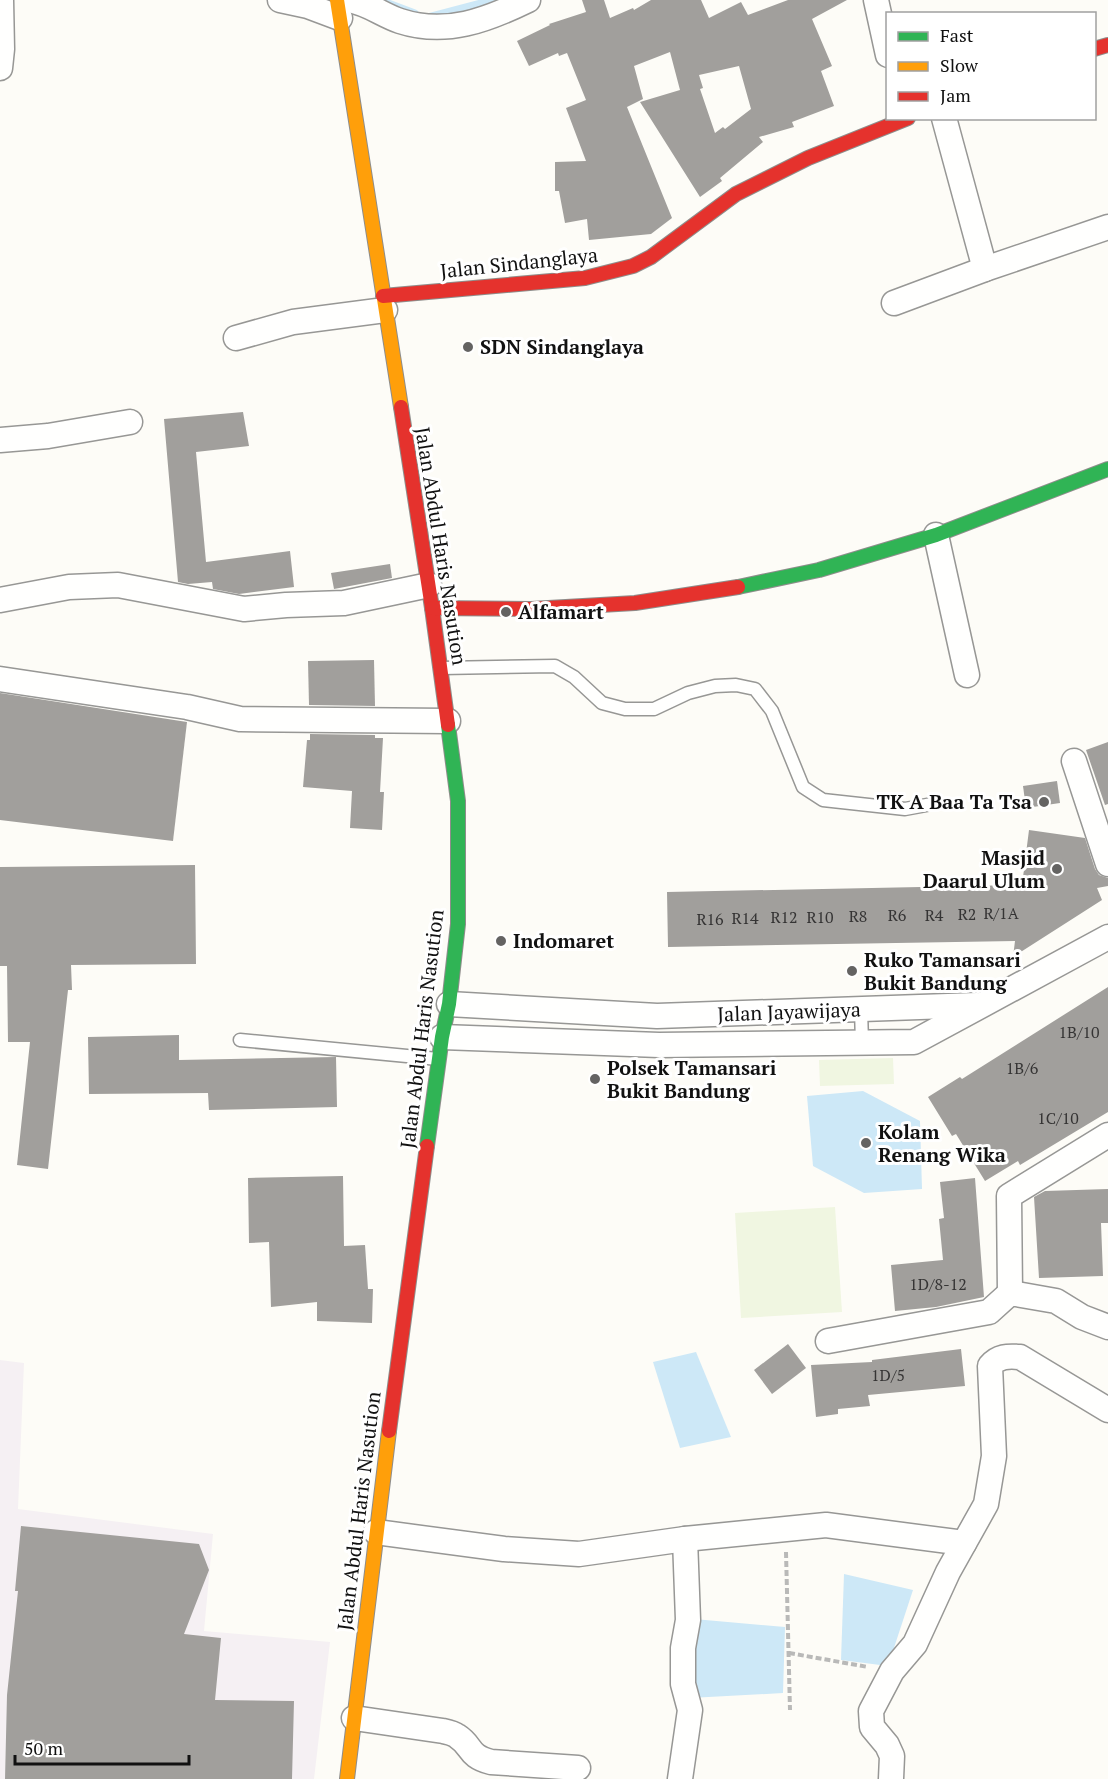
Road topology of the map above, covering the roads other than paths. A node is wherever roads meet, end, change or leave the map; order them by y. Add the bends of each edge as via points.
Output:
1 (2, 0) edge
2 (280, 0) edge
3 (528, 0) edge
4 (876, 0) edge
5 (341, 5) edge
6 (886, 45) edge
7 (0, 68) edge
8 (901, 120) edge
9 (945, 120) edge
10 (1108, 227) edge
11 (985, 269) junction
12 (384, 303) junction
13 (894, 303) dead end
14 (236, 338) dead end
15 (130, 422) dead end
16 (0, 440) edge
17 (1108, 469) edge
18 (936, 535) junction
19 (429, 585) junction
20 (0, 600) edge
21 (432, 608) junction
22 (441, 668) junction
23 (967, 675) dead end
24 (0, 679) edge
25 (448, 721) junction
26 (1074, 761) dead end
27 (932, 804) dead end
28 (1108, 864) edge
29 (1108, 937) edge
30 (449, 1004) junction
31 (985, 1005) junction
32 (861, 1009) junction
33 (240, 1040) dead end
34 (862, 1043) junction
35 (440, 1048) junction
36 (1108, 1135) edge
37 (1011, 1293) junction
38 (1108, 1327) edge
39 (828, 1341) dead end
40 (1108, 1410) edge
41 (376, 1532) junction
42 (685, 1539) junction
43 (964, 1543) junction
44 (354, 1718) junction
45 (578, 1768) dead end
46 (347, 1779) edge
47 (680, 1779) edge
48 (891, 1779) edge

1 - 7 street
2 - 5 street via 308,6
3 - 5 street via 460,26 435,27 400,21 363,3
4 - 6 street
5 - 12 main road, Jalan Abdul Haris Nasution
8 - 12 main road, Jalan Sindanglaya via 808,158 736,194 633,266 585,278
9 - 11 street
10 - 11 street
11 - 13 street
12 - 14 street
12 - 19 main road, Jalan Abdul Haris Nasution
15 - 16 street
17 - 18 main road
18 - 21 main road via 819,570 635,603 531,609
18 - 23 street
19 - 20 street via 344,603 244,609 118,585 69,587
19 - 21 main road, Jalan Abdul Haris Nasution
21 - 22 main road, Jalan Abdul Haris Nasution
22 - 25 main road, Jalan Abdul Haris Nasution
22 - 27 lane via 555,666 574,677 602,703 625,709 654,710 688,693 715,686 754,689 772,711 802,787 823,800 905,809
24 - 25 street via 187,707 240,720
25 - 30 main road, Jalan Abdul Haris Nasution via 458,801 458,924
26 - 28 street
29 - 31 street, Jalan Jayawijaya
30 - 32 street, Jalan Jayawijaya via 657,1016
30 - 35 main road, Jalan Abdul Haris Nasution
31 - 32 street, Jalan Jayawijaya
31 - 34 street, Jalan Jayawijaya via 914,1042
32 - 34 lane
33 - 35 lane
34 - 35 street, Jalan Jayawijaya
35 - 41 main road, Jalan Abdul Haris Nasution
36 - 37 street via 1009,1196
37 - 38 street via 1056,1301
37 - 39 street via 989,1312
40 - 43 street via 1020,1357 993,1362 990,1378 994,1456 986,1504
41 - 42 street via 504,1549 579,1554
41 - 44 main road, Jalan Abdul Haris Nasution
42 - 43 street via 826,1525
42 - 47 street via 688,1620 683,1684 690,1710
43 - 48 street via 915,1644 892,1671 871,1711 872,1727 891,1756
44 - 45 street via 456,1735 472,1754 491,1762
44 - 46 main road, Jalan Abdul Haris Nasution

